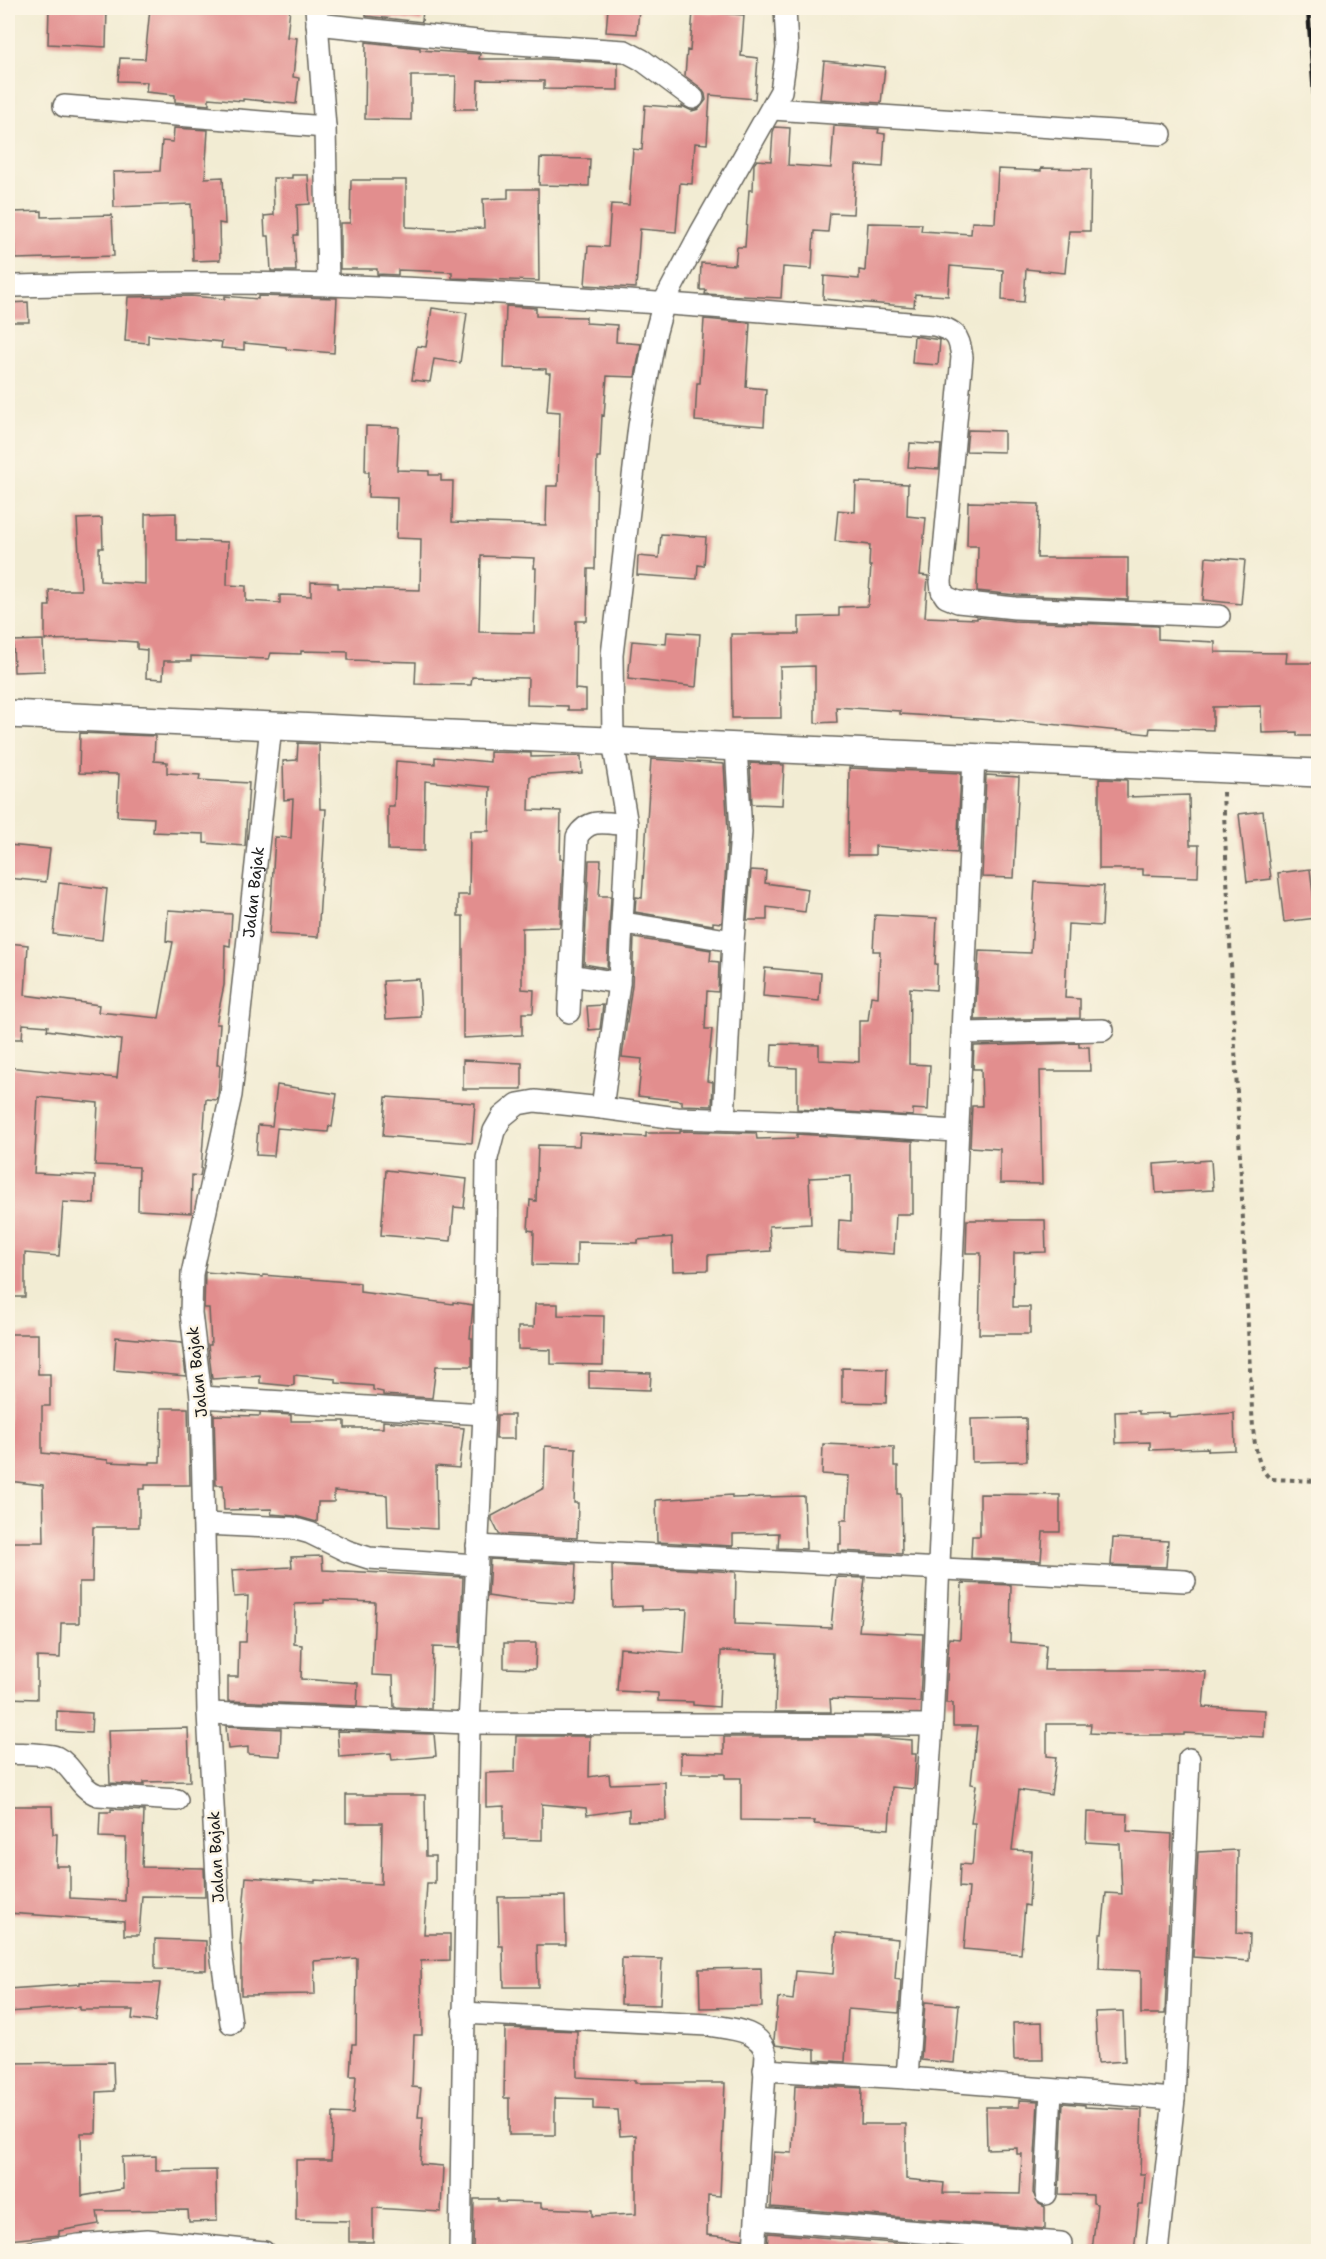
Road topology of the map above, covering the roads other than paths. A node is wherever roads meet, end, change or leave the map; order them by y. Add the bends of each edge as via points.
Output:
1 (785, 8) edge
2 (316, 16) edge
3 (693, 98) dead end
4 (64, 106) dead end
5 (772, 109) junction
6 (325, 127) junction
7 (1161, 134) dead end
8 (328, 285) junction
9 (8, 286) edge
10 (664, 302) junction
11 (1219, 616) dead end
12 (8, 714) edge
13 (271, 726) junction
14 (613, 741) junction
15 (736, 746) junction
16 (974, 757) junction
17 (1318, 773) edge
18 (627, 825) junction
19 (624, 923) junction
20 (733, 941) junction
21 (571, 975) junction
22 (619, 983) junction
23 (569, 1012) dead end
24 (1103, 1030) dead end
25 (963, 1033) junction
26 (602, 1108) junction
27 (724, 1119) junction
28 (956, 1131) junction
29 (201, 1397) junction
30 (484, 1414) junction
31 (204, 1524) junction
32 (477, 1556) junction
33 (937, 1570) junction
34 (1185, 1581) dead end
35 (208, 1713) junction
36 (469, 1723) junction
37 (932, 1725) junction
38 (8, 1753) edge
39 (1189, 1759) dead end
40 (177, 1800) dead end
41 (463, 2013) junction
42 (231, 2023) dead end
43 (764, 2070) junction
44 (907, 2078) junction
45 (1051, 2090) junction
46 (1174, 2099) junction
47 (1046, 2194) dead end
48 (757, 2219) junction
49 (1061, 2243) dead end
50 (32, 2252) edge
51 (264, 2252) edge
52 (459, 2252) edge
53 (754, 2252) edge
54 (1157, 2252) edge

1 - 5 street via 784,74
2 - 3 street via 487,42 625,51
2 - 6 street
4 - 6 street
5 - 7 street
5 - 10 street
6 - 8 street
8 - 9 street
8 - 10 street
10 - 11 street via 934,325 951,330 960,340 962,357 941,582 942,591 951,600 1015,608
10 - 14 street via 639,426 612,655
12 - 13 street
13 - 14 street
13 - 29 street, Jalan Bajak via 231,1095 192,1274 191,1313
14 - 15 street
14 - 18 street
15 - 16 street
15 - 20 street via 741,832
16 - 17 street
16 - 25 street
18 - 19 street
18 - 21 street via 588,824 577,837
19 - 20 street
19 - 22 street
20 - 27 street
21 - 22 street
21 - 23 street
22 - 26 street
24 - 25 street
25 - 28 street
26 - 27 street via 677,1118
26 - 30 street via 535,1101 518,1104 502,1117 494,1131 487,1158
27 - 28 street
28 - 33 street
29 - 30 street
29 - 31 street, Jalan Bajak
30 - 32 street
31 - 32 street via 292,1528 369,1558
31 - 35 street, Jalan Bajak
32 - 33 street
32 - 36 street
33 - 34 street
33 - 37 street
35 - 36 street
35 - 42 street, Jalan Bajak via 221,1952
36 - 37 street
36 - 41 street
37 - 44 street
38 - 40 street via 54,1756 89,1792 98,1795
39 - 46 street
41 - 43 street via 708,2025 741,2031 763,2044
41 - 52 street
43 - 44 street
43 - 48 street
44 - 45 street
45 - 46 street
45 - 47 street
46 - 54 street
48 - 49 street
48 - 53 street
50 - 51 street via 147,2240

